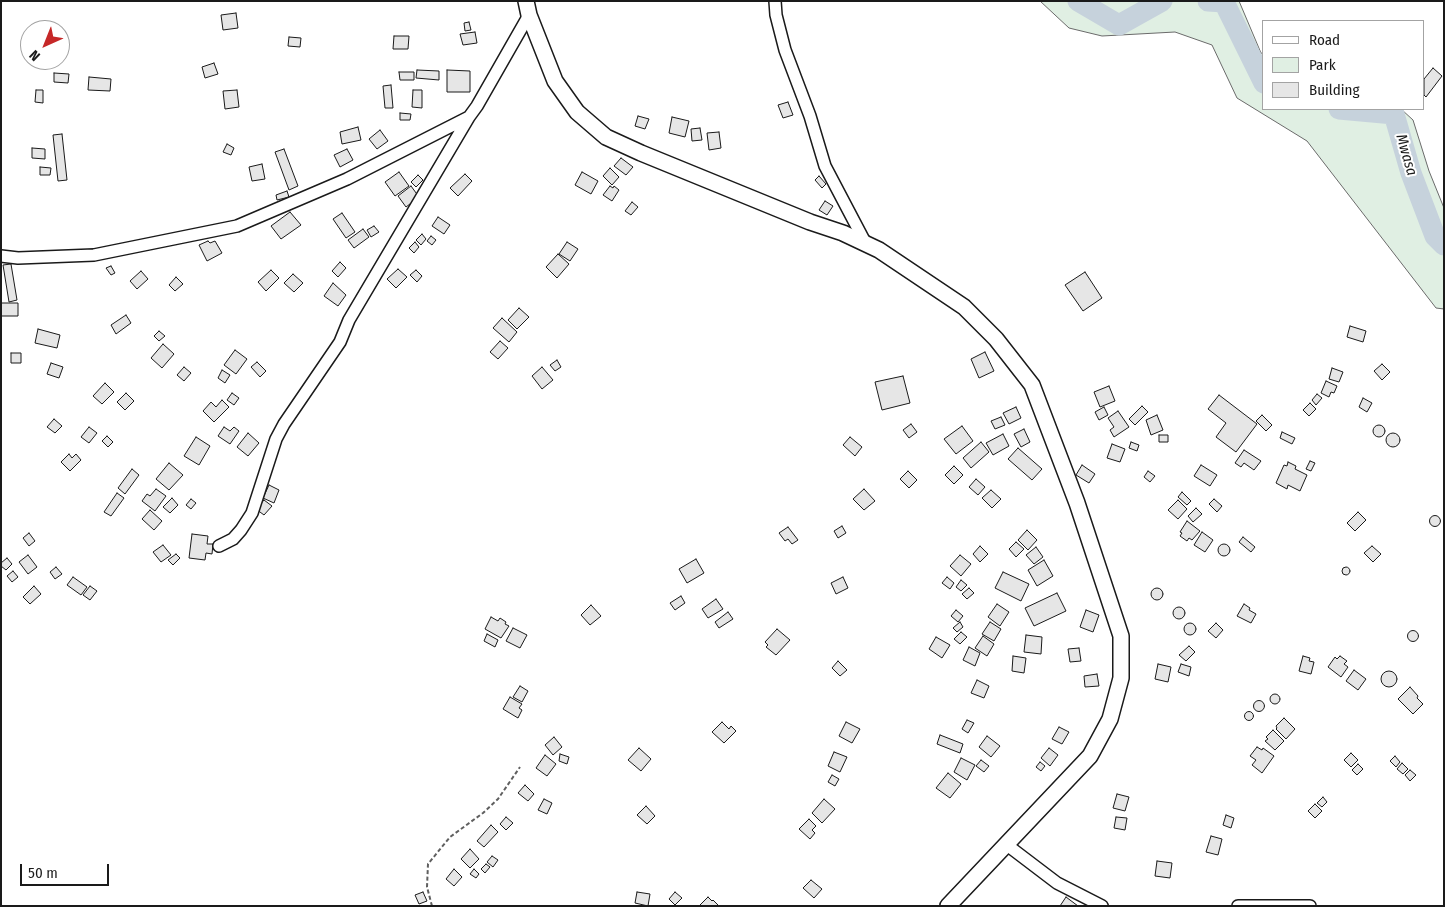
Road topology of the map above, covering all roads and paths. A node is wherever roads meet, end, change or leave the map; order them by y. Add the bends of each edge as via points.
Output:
1 (775, 1) edge
2 (527, 8) edge
3 (469, 117) junction
4 (866, 244) junction
5 (1, 256) edge
6 (219, 546) dead end
7 (520, 767) dead end
8 (1007, 845) junction
9 (432, 906) edge
10 (948, 906) edge
11 (1102, 906) edge
12 (1238, 906) edge
13 (1310, 906) edge

1 - 4 street via 785,50 825,166
2 - 3 street
2 - 4 street via 555,81 577,112 606,137
3 - 5 street via 347,179 237,226 94,255
3 - 6 street via 349,320 340,342 284,424 252,513 233,539
4 - 8 street via 964,307 996,339 1032,385 1077,503 1121,636 1121,678 1110,719 1090,756
7 - 9 path via 498,799 450,837 428,864
8 - 10 street
8 - 11 street via 1057,883
12 - 13 street

